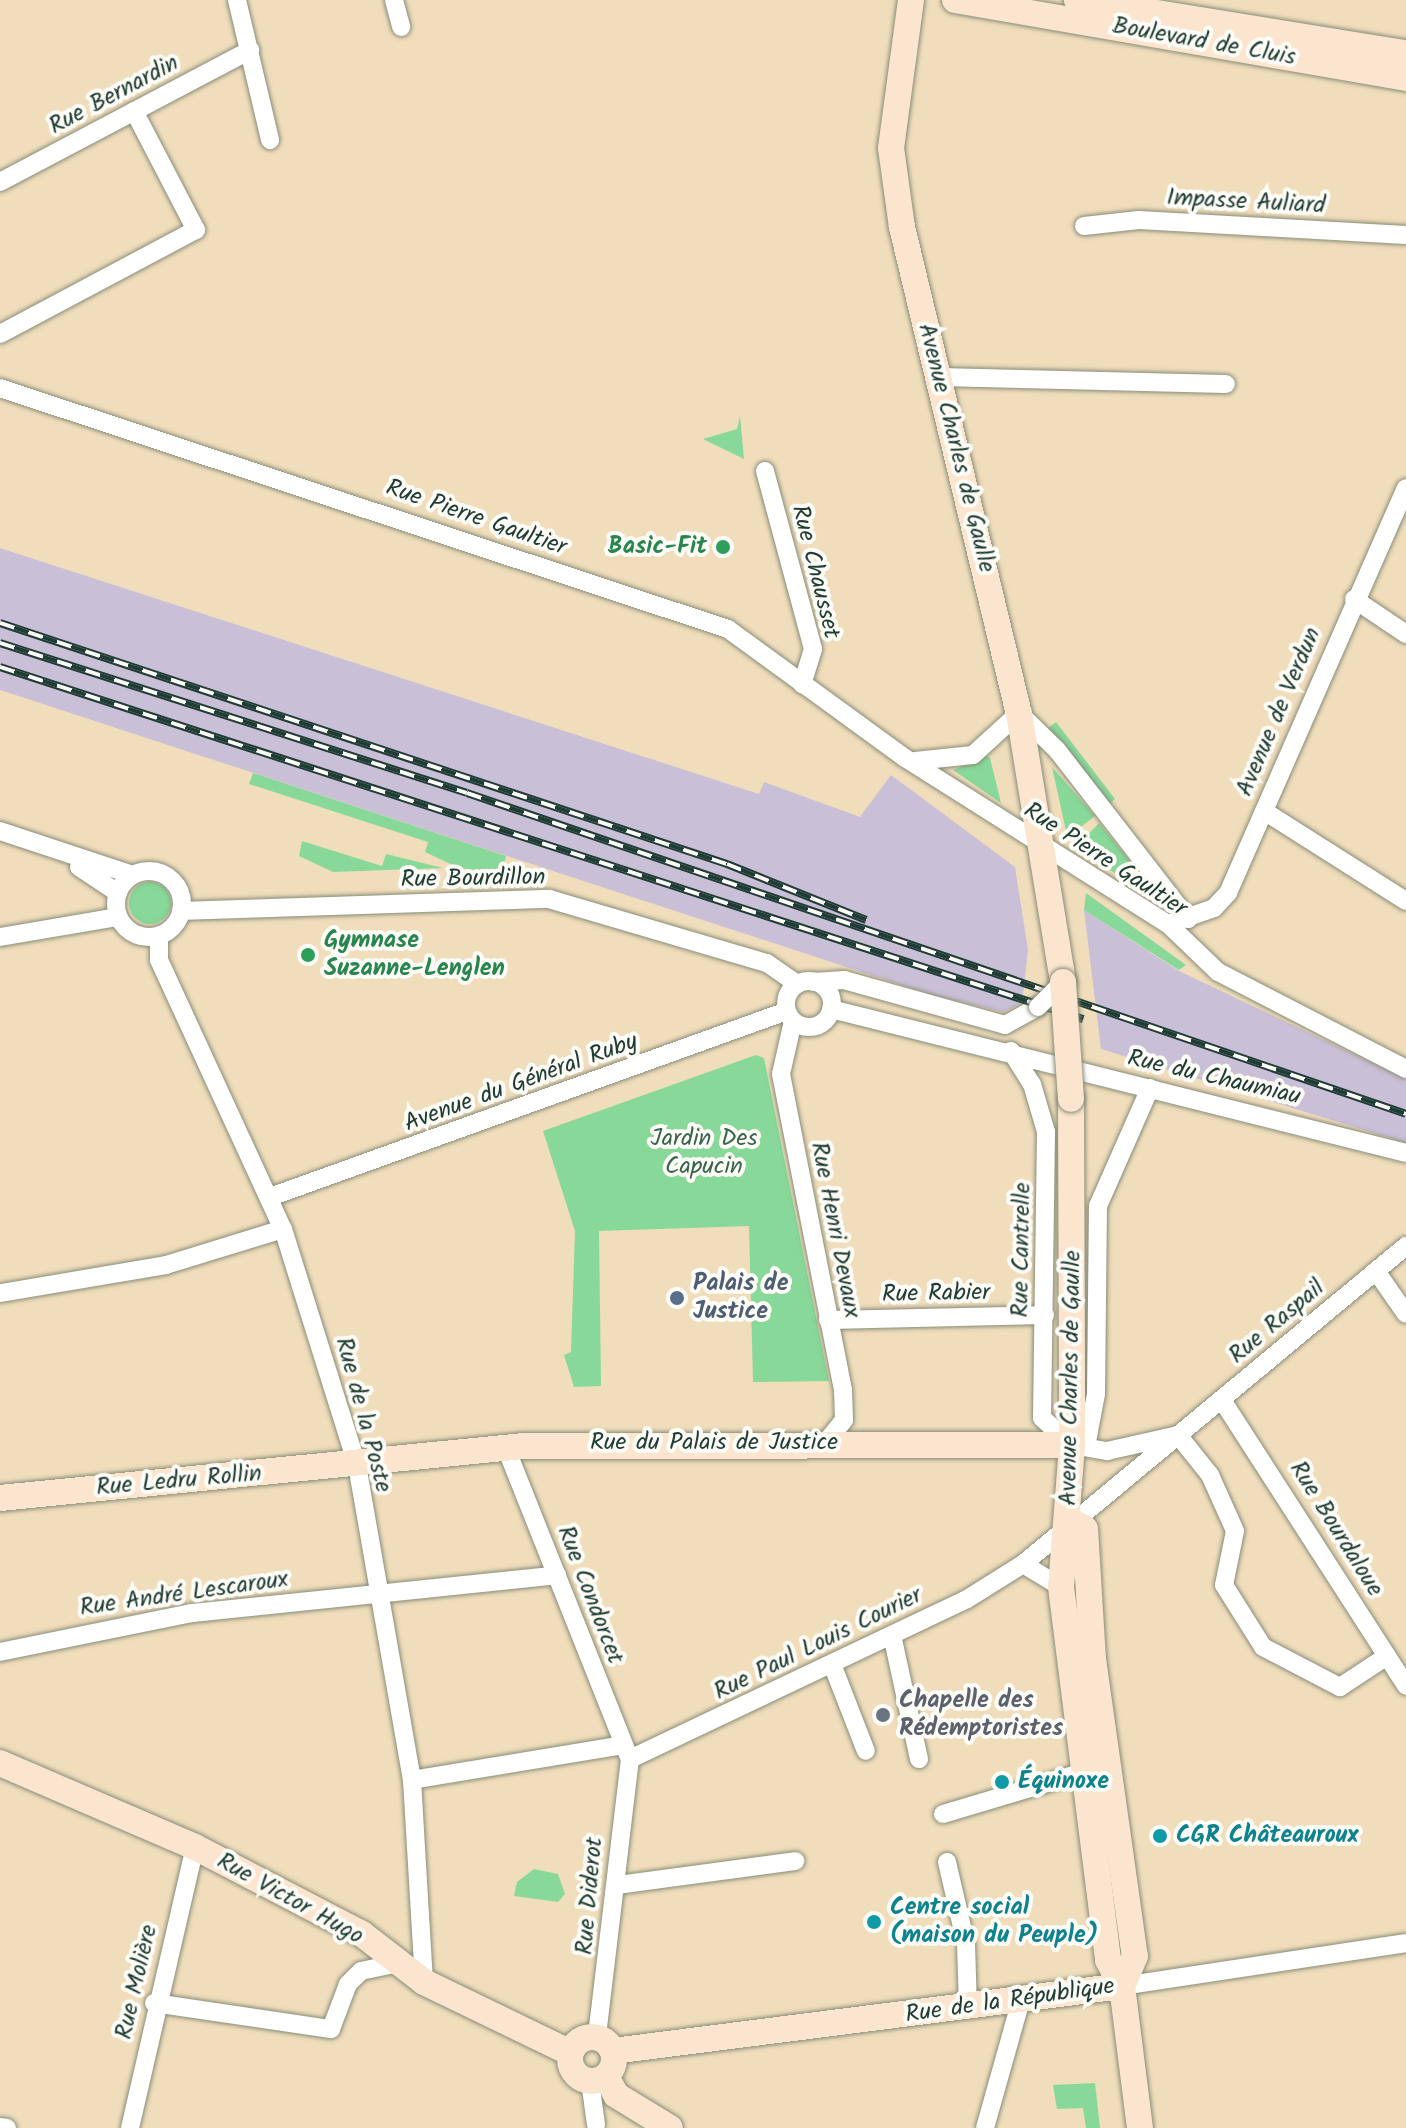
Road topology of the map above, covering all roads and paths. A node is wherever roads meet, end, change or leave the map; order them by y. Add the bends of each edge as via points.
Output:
1 (237, 0) edge
2 (394, 0) edge
3 (911, 0) edge
4 (955, 0) edge
5 (1077, 0) edge
6 (401, 27) dead end
7 (250, 50) junction
8 (1406, 53) edge
9 (1406, 78) edge
10 (134, 111) junction
11 (270, 140) dead end
12 (0, 182) edge
13 (1084, 226) dead end
14 (1406, 235) edge
15 (0, 334) edge
16 (939, 377) junction
17 (1226, 384) dead end
18 (0, 388) edge
19 (765, 471) dead end
20 (1406, 488) edge
21 (1354, 599) junction
22 (1406, 634) edge
23 (802, 684) junction
24 (1019, 713) junction
25 (905, 758) junction
26 (1264, 811) junction
27 (0, 831) edge
28 (0, 841) edge
29 (1047, 852) junction
30 (133, 875) junction
31 (118, 893) junction
32 (1406, 901) edge
33 (181, 911) junction
34 (118, 917) junction
35 (1188, 919) junction
36 (1168, 924) junction
37 (159, 936) junction
38 (0, 937) edge
39 (1063, 982) junction
40 (806, 983) junction
41 (831, 1009) junction
42 (790, 1016) junction
43 (1011, 1051) junction
44 (1406, 1069) edge
45 (1150, 1088) junction
46 (1406, 1153) edge
47 (270, 1197) junction
48 (283, 1229) junction
49 (1406, 1246) edge
50 (1376, 1271) junction
51 (1, 1293) edge
52 (1406, 1314) edge
53 (1045, 1315) junction
54 (828, 1320) junction
55 (1222, 1400) junction
56 (1178, 1435) junction
57 (826, 1442) junction
58 (1079, 1446) junction
59 (506, 1448) junction
60 (357, 1465) junction
61 (0, 1498) edge
62 (1078, 1524) junction
63 (1023, 1564) junction
64 (557, 1575) junction
65 (1061, 1587) junction
66 (377, 1593) junction
67 (892, 1635) junction
68 (0, 1652) edge
69 (1387, 1656) junction
70 (832, 1664) junction
71 (1406, 1686) edge
72 (866, 1751) dead end
73 (627, 1752) junction
74 (919, 1759) dead end
75 (0, 1763) edge
76 (1084, 1772) junction
77 (412, 1780) junction
78 (943, 1814) dead end
79 (195, 1847) junction
80 (795, 1861) dead end
81 (947, 1862) dead end
82 (618, 1885) junction
83 (1406, 1943) edge
84 (395, 1964) junction
85 (424, 1982) junction
86 (1122, 1986) junction
87 (1021, 2000) junction
88 (154, 2003) junction
89 (968, 2007) junction
90 (607, 2073) junction
91 (0, 2127) edge
92 (595, 2127) edge
93 (7, 2128) edge
94 (130, 2128) edge
95 (670, 2128) edge
96 (985, 2128) edge
97 (1140, 2128) edge

1 - 7 street
2 - 6 street
3 - 16 main road, Avenue Charles de Gaulle via 891,148 902,227
4 - 9 main road, Boulevard de Cluis
5 - 8 main road, Boulevard de Cluis
7 - 10 street, Rue Bernardin
7 - 11 street
10 - 12 street, Rue Bernardin
10 - 15 street via 196,230
13 - 14 street, Impasse Auliard via 1139,220
16 - 17 street
16 - 24 main road, Avenue Charles de Gaulle
18 - 23 street, Rue Pierre Gaultier via 711,622
19 - 23 street, Rue Chausset via 813,649
20 - 21 street, Avenue de Verdun
21 - 22 street
21 - 26 street, Avenue de Verdun
23 - 25 street, Rue Pierre Gaultier
24 - 25 street via 960,760
24 - 29 main road, Avenue Charles de Gaulle
24 - 35 street, Rue Pierre Gaultier via 1057,750
25 - 29 street, Rue Pierre Gaultier
26 - 32 street
26 - 35 street, Avenue de Verdun via 1228,893
27 - 30 street
28 - 31 street via 83,869
29 - 36 street, Rue Pierre Gaultier
29 - 39 main road, Avenue Charles de Gaulle
30 - 31 street
30 - 33 street via 167,877
31 - 34 street
33 - 37 street
33 - 40 street, Rue Bourdillon via 549,899 767,963
34 - 37 street via 135,934
34 - 38 street
35 - 36 street, Avenue de Verdun
36 - 44 street, Rue Pierre Gaultier via 1218,972
37 - 47 street, Rue de la Poste via 159,960
39 - 40 street, bridge via 1024,1020 1005,1025 844,980
39 - 58 main road, Avenue Charles de Gaulle, bridge
40 - 41 street via 828,992
40 - 42 street, Rue Henri Devaux
41 - 42 street, Avenue du Général Ruby via 816,1026
41 - 43 street
42 - 47 street, Avenue du Général Ruby
42 - 54 street, Rue Henri Devaux via 781,1074
43 - 45 street, Rue du Chaumiau
43 - 53 street, Rue Cantrelle via 1032,1084 1046,1132
45 - 46 street, Rue du Chaumiau
45 - 58 street via 1098,1206 1096,1394
47 - 48 street, Rue de la Poste
48 - 51 street via 166,1265
48 - 60 street, Rue de la Poste
49 - 50 street, Rue Raspail
50 - 52 street
50 - 55 street, Rue Raspail
53 - 54 street, Rue Rabier
53 - 58 street, Rue Cantrelle via 1042,1418
54 - 57 street, Rue Henri Devaux via 844,1420
55 - 56 street, Rue Raspail
55 - 69 street, Rue Bourdaloue
56 - 58 street, Rue Raspail via 1124,1450
56 - 62 street, Rue Raspail
56 - 69 street via 1210,1475 1235,1531 1224,1585 1263,1647 1340,1687
57 - 58 main road, Rue du Palais de Justice
57 - 59 main road, Rue du Palais de Justice
58 - 62 main road, Avenue Charles de Gaulle
59 - 60 main road, Rue du Palais de Justice
59 - 64 street, Rue Condorcet
60 - 61 main road, Rue Ledru Rollin
60 - 66 street, Rue de la Poste
62 - 63 street, Rue Paul Louis Courier
62 - 65 main road, Avenue Charles de Gaulle
62 - 86 main road, Avenue Charles de Gaulle via 1135,1956
63 - 65 street
63 - 67 street, Rue Paul Louis Courier
64 - 66 street, Rue André Lescaroux
64 - 73 street, Rue Condorcet
65 - 76 main road, Avenue Charles de Gaulle
66 - 68 street, Rue André Lescaroux via 128,1622
66 - 77 street, Rue de la Poste
67 - 70 street, Rue Paul Louis Courier
67 - 74 street
69 - 71 street, Rue Bourdaloue
70 - 72 street
70 - 73 street, Rue Paul Louis Courier
73 - 77 street, Rue Paul Louis Courier
73 - 82 street, Rue Diderot
75 - 79 main road, Rue Victor Hugo
76 - 78 street
76 - 86 main road, Avenue Charles de Gaulle via 1108,1960
77 - 85 street, Rue de la Poste
79 - 84 main road, Rue Victor Hugo via 362,1934
79 - 88 street, Rue Molière
80 - 82 street
81 - 89 street via 966,1944
82 - 90 street, Rue Diderot
83 - 86 street, Rue de la République
84 - 85 main road, Rue Victor Hugo
84 - 88 street via 361,1971 348,1984 331,2029
85 - 90 main road, Rue Victor Hugo via 571,2053 574,2071
86 - 87 main road, Rue de la République
86 - 97 main road, Avenue Charles de Gaulle
87 - 89 main road, Rue de la République
87 - 96 street
88 - 94 street, Rue Molière
89 - 90 main road, Rue de la République
90 - 92 street
90 - 92 street
90 - 95 main road
91 - 93 street

